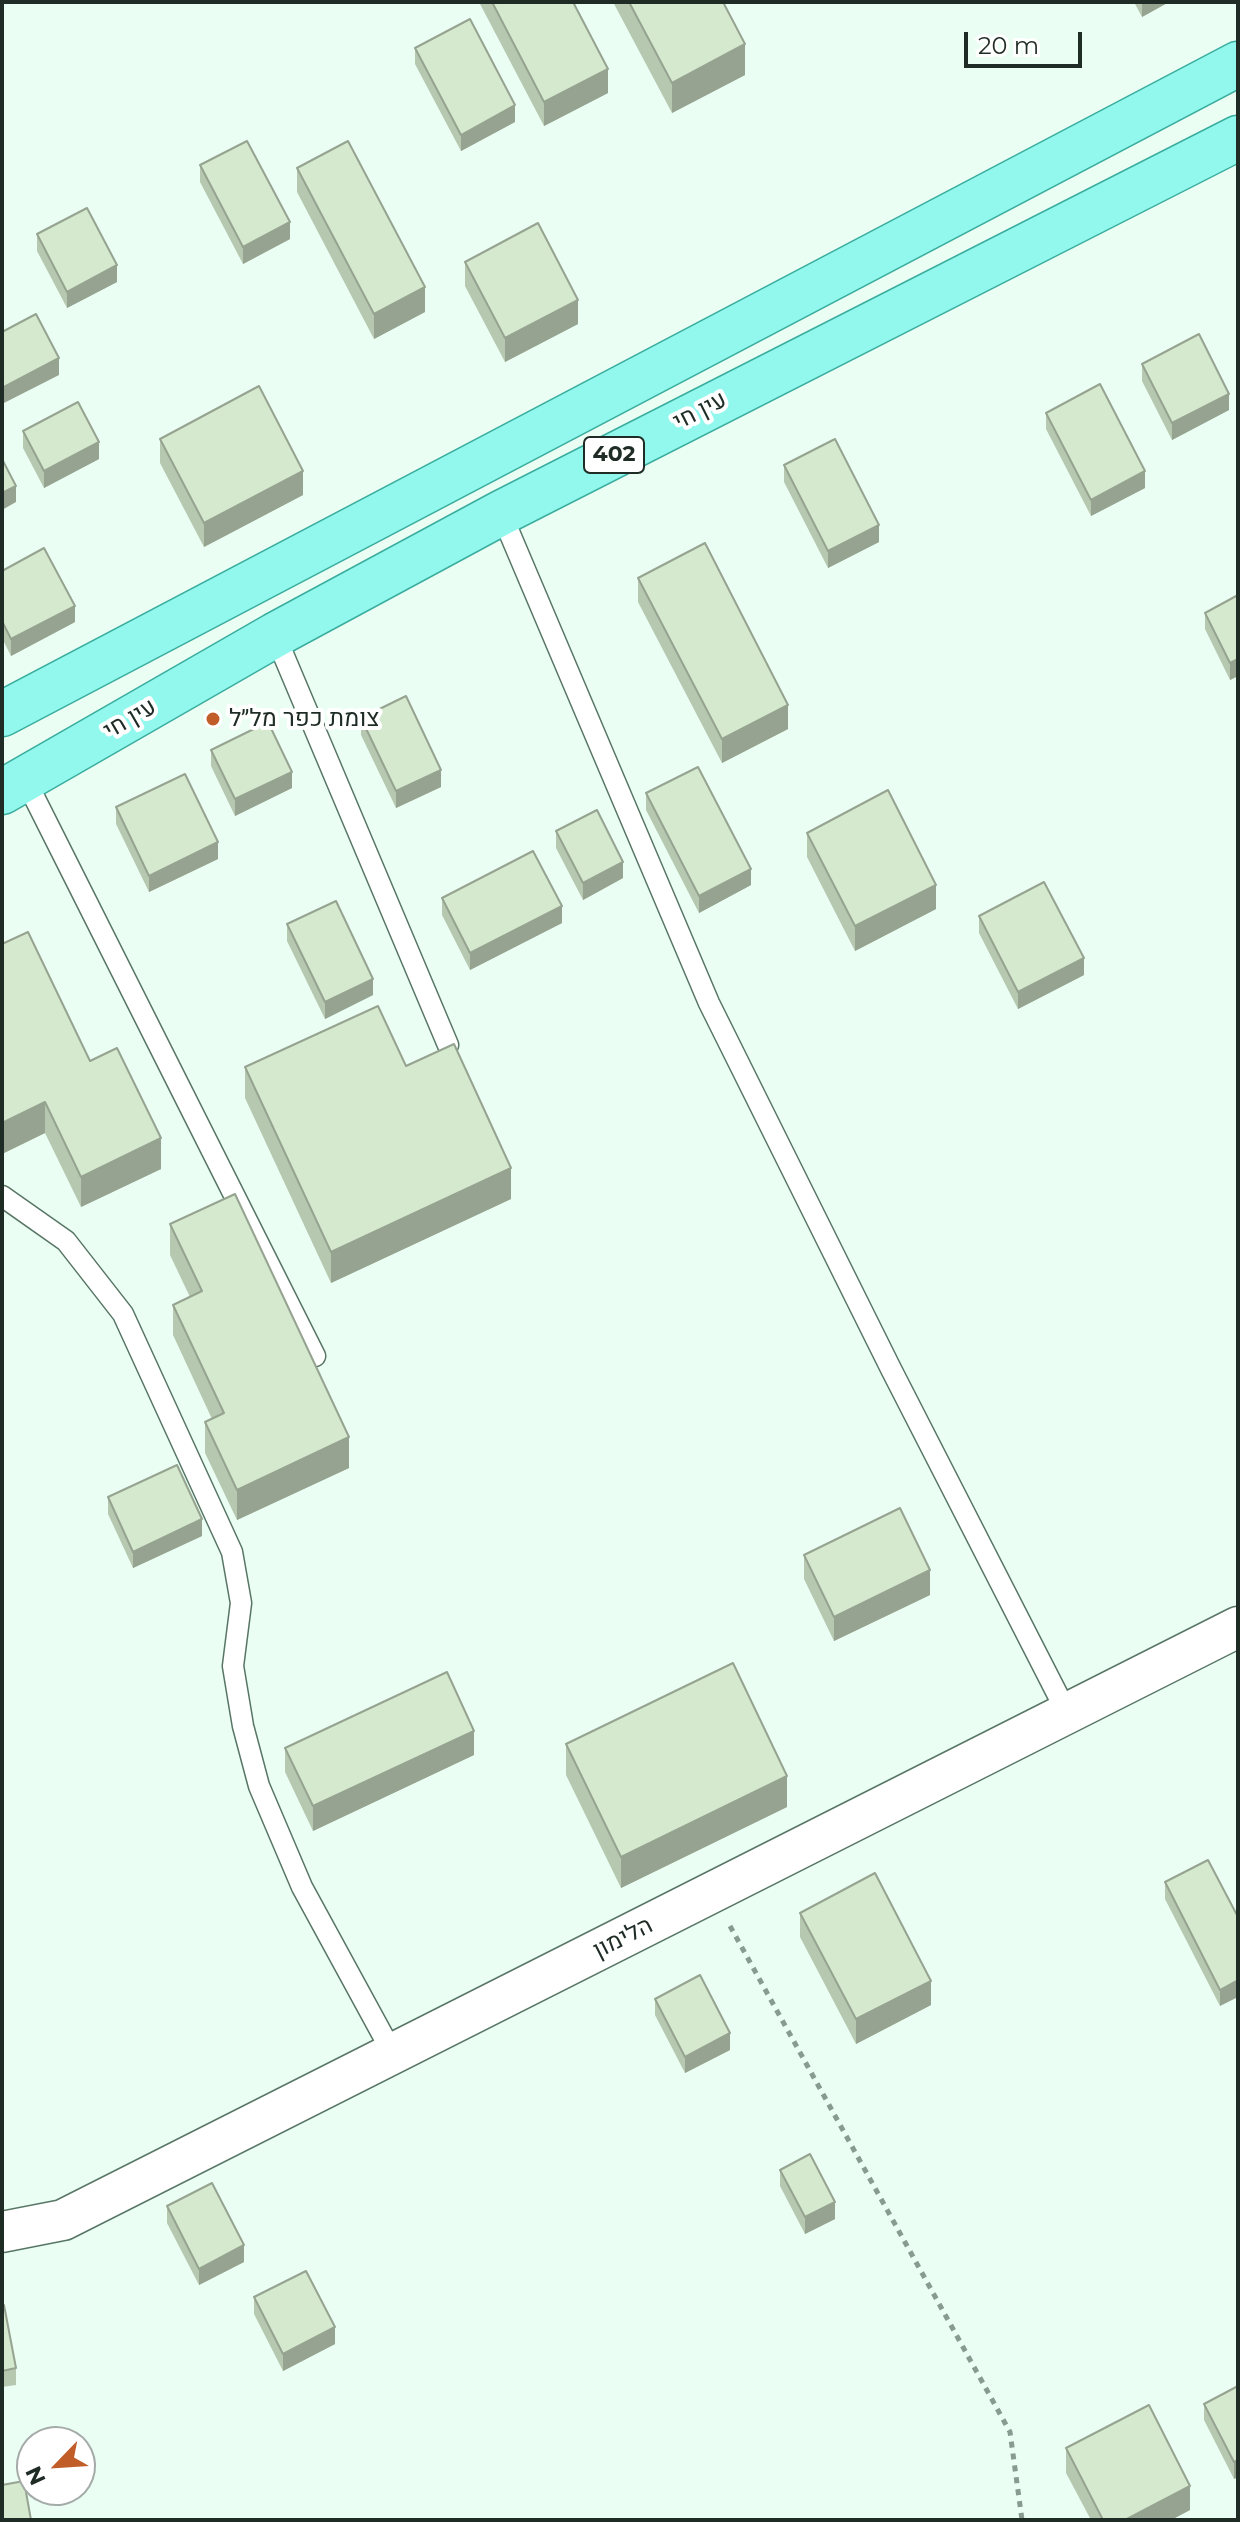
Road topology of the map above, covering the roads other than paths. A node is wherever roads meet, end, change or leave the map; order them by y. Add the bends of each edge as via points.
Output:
1 (1238, 64) edge
2 (1238, 138) edge
3 (501, 513) junction
4 (275, 635) junction
5 (2, 714) edge
6 (13, 786) edge
7 (448, 1045) edge
8 (2, 1196) edge
9 (315, 1356) edge
10 (1238, 1627) edge
11 (1067, 1713) junction
12 (393, 2054) junction
13 (2, 2232) edge

1 - 5 main road, 402
2 - 3 main road, עין חי / 402
3 - 4 main road, עין חי / 402
3 - 11 lane via 709,1003
4 - 6 main road, עין חי / 402
4 - 7 lane
6 - 9 lane
8 - 12 lane via 66,1241 123,1314 232,1552 241,1603 233,1666 259,1786 302,1887
10 - 11 street, הלימון
11 - 12 street, הלימון
12 - 13 street, הלימון via 63,2220

